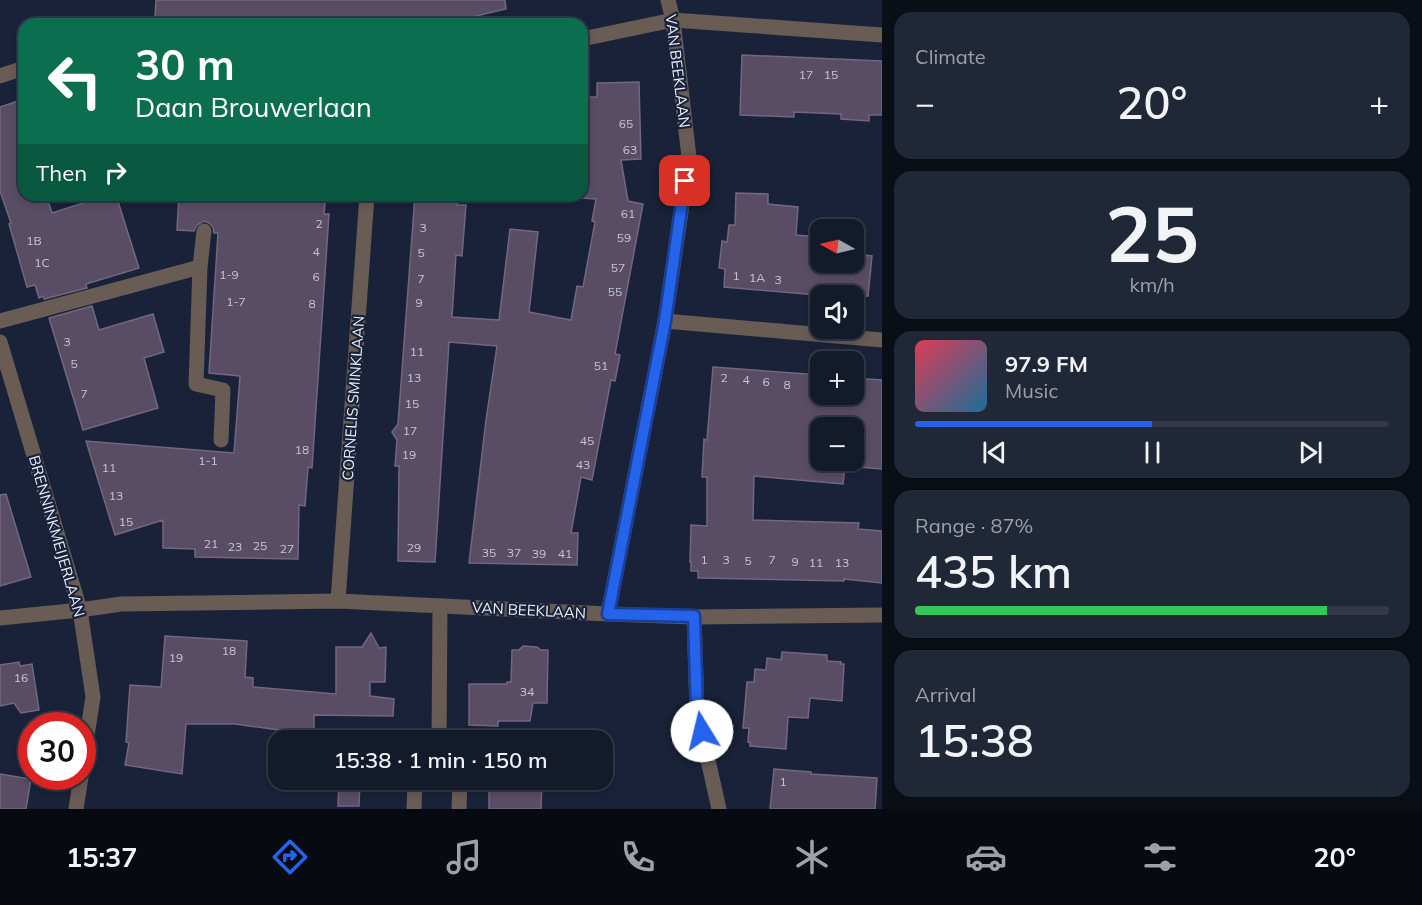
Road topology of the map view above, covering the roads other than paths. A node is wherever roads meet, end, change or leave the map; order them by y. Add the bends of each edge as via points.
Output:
1 (668, 0) edge
2 (673, 20) junction
3 (882, 34) edge
4 (588, 38) edge
5 (18, 70) edge
6 (0, 76) edge
7 (368, 201) edge
8 (204, 231) dead end
9 (200, 267) junction
10 (0, 321) edge
11 (665, 321) junction
12 (882, 340) edge
13 (0, 342) edge
14 (220, 440) dead end
15 (338, 601) junction
16 (440, 606) junction
17 (80, 610) junction
18 (608, 614) junction
19 (882, 615) edge
20 (694, 616) junction
21 (0, 618) edge
22 (91, 712) edge
23 (439, 730) edge
24 (79, 790) edge
25 (415, 790) edge
26 (460, 790) edge
27 (76, 809) edge
28 (414, 809) edge
29 (459, 809) edge
30 (718, 809) edge

1 - 2 street, VAN BEEKLAAN
2 - 3 street
2 - 4 street
2 - 11 street, VAN BEEKLAAN via 688,157
5 - 6 street
7 - 15 street, CORNELIS SMINKLAAN
8 - 9 street
9 - 10 street
9 - 14 street via 196,384 223,390
11 - 12 street
11 - 18 street, VAN BEEKLAAN
13 - 17 street, BRENNINKMEIJERLAAN
15 - 16 street, VAN BEEKLAAN
15 - 17 street, VAN BEEKLAAN via 121,604
16 - 18 street, VAN BEEKLAAN
16 - 23 street
17 - 21 street, VAN BEEKLAAN
17 - 22 street, BRENNINKMEIJERLAAN via 93,697
18 - 20 street
19 - 20 street
20 - 30 street via 697,711
24 - 27 street
25 - 28 street
26 - 29 street

